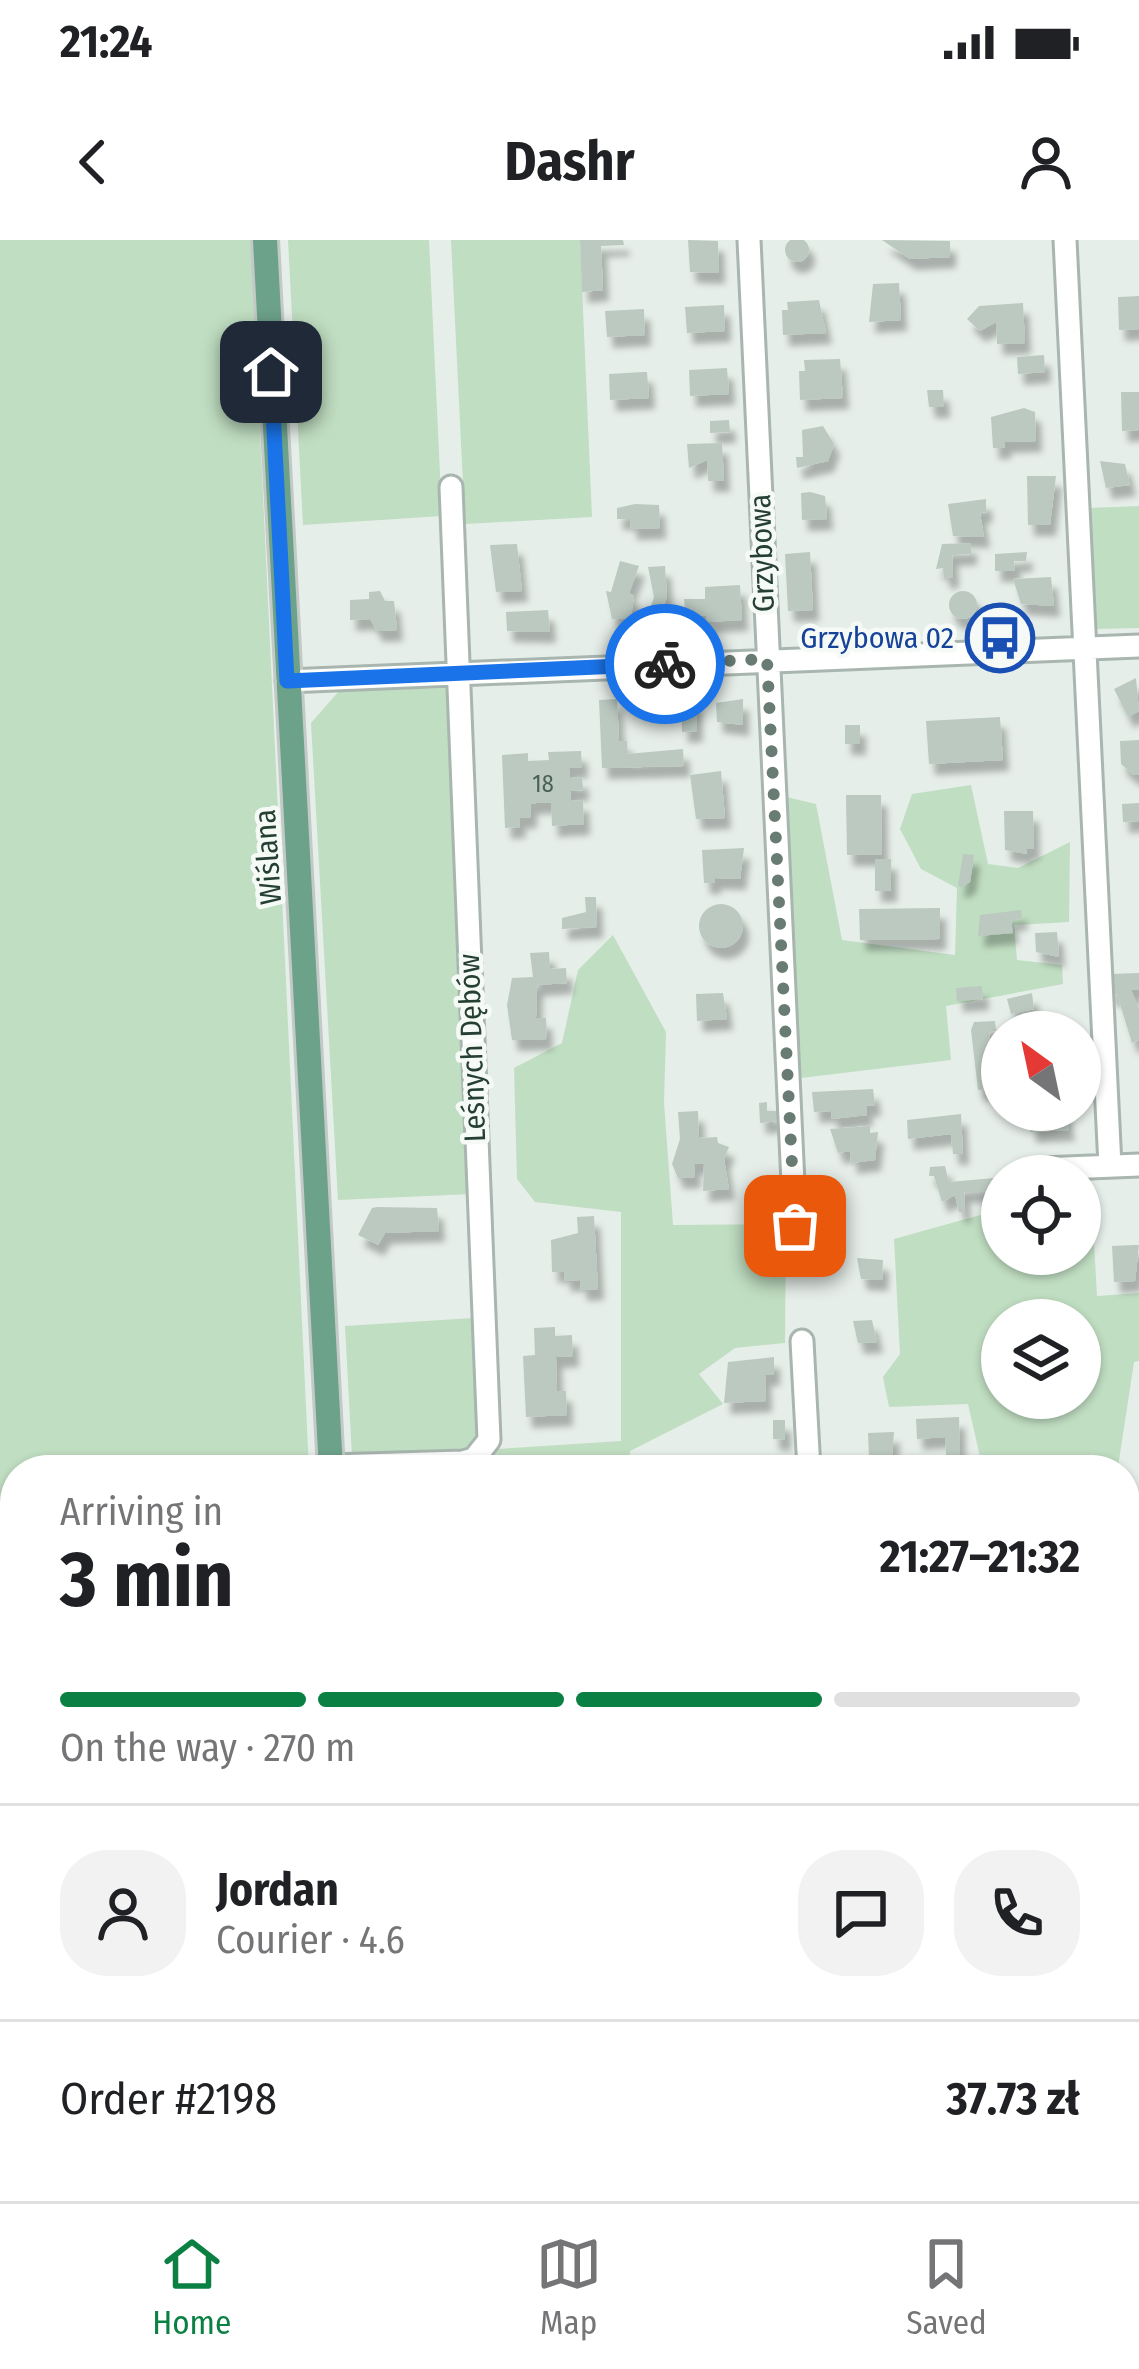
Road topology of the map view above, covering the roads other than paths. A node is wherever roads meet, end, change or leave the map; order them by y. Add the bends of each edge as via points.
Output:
1 (265, 240) edge
2 (749, 240) edge
3 (1065, 240) edge
4 (451, 487) dead end
5 (1139, 646) edge
6 (1085, 648) junction
7 (767, 659) junction
8 (457, 673) junction
9 (287, 681) junction
10 (1101, 1166) edge
11 (1109, 1166) junction
12 (1139, 1166) edge
13 (795, 1226) dead end
14 (802, 1341) dead end
15 (330, 1455) edge
16 (477, 1455) edge
17 (808, 1455) edge

1 - 9 main road, Wiślana
2 - 7 street, Grzybowa
3 - 6 street
4 - 8 street, Leśnych Dębów
5 - 6 street
6 - 7 street
6 - 11 street
7 - 8 street
7 - 13 street, Grzybowa
8 - 9 street
8 - 16 street, Leśnych Dębów via 489,1440
9 - 15 main road, Wiślana
10 - 11 street
11 - 12 street
14 - 17 street

